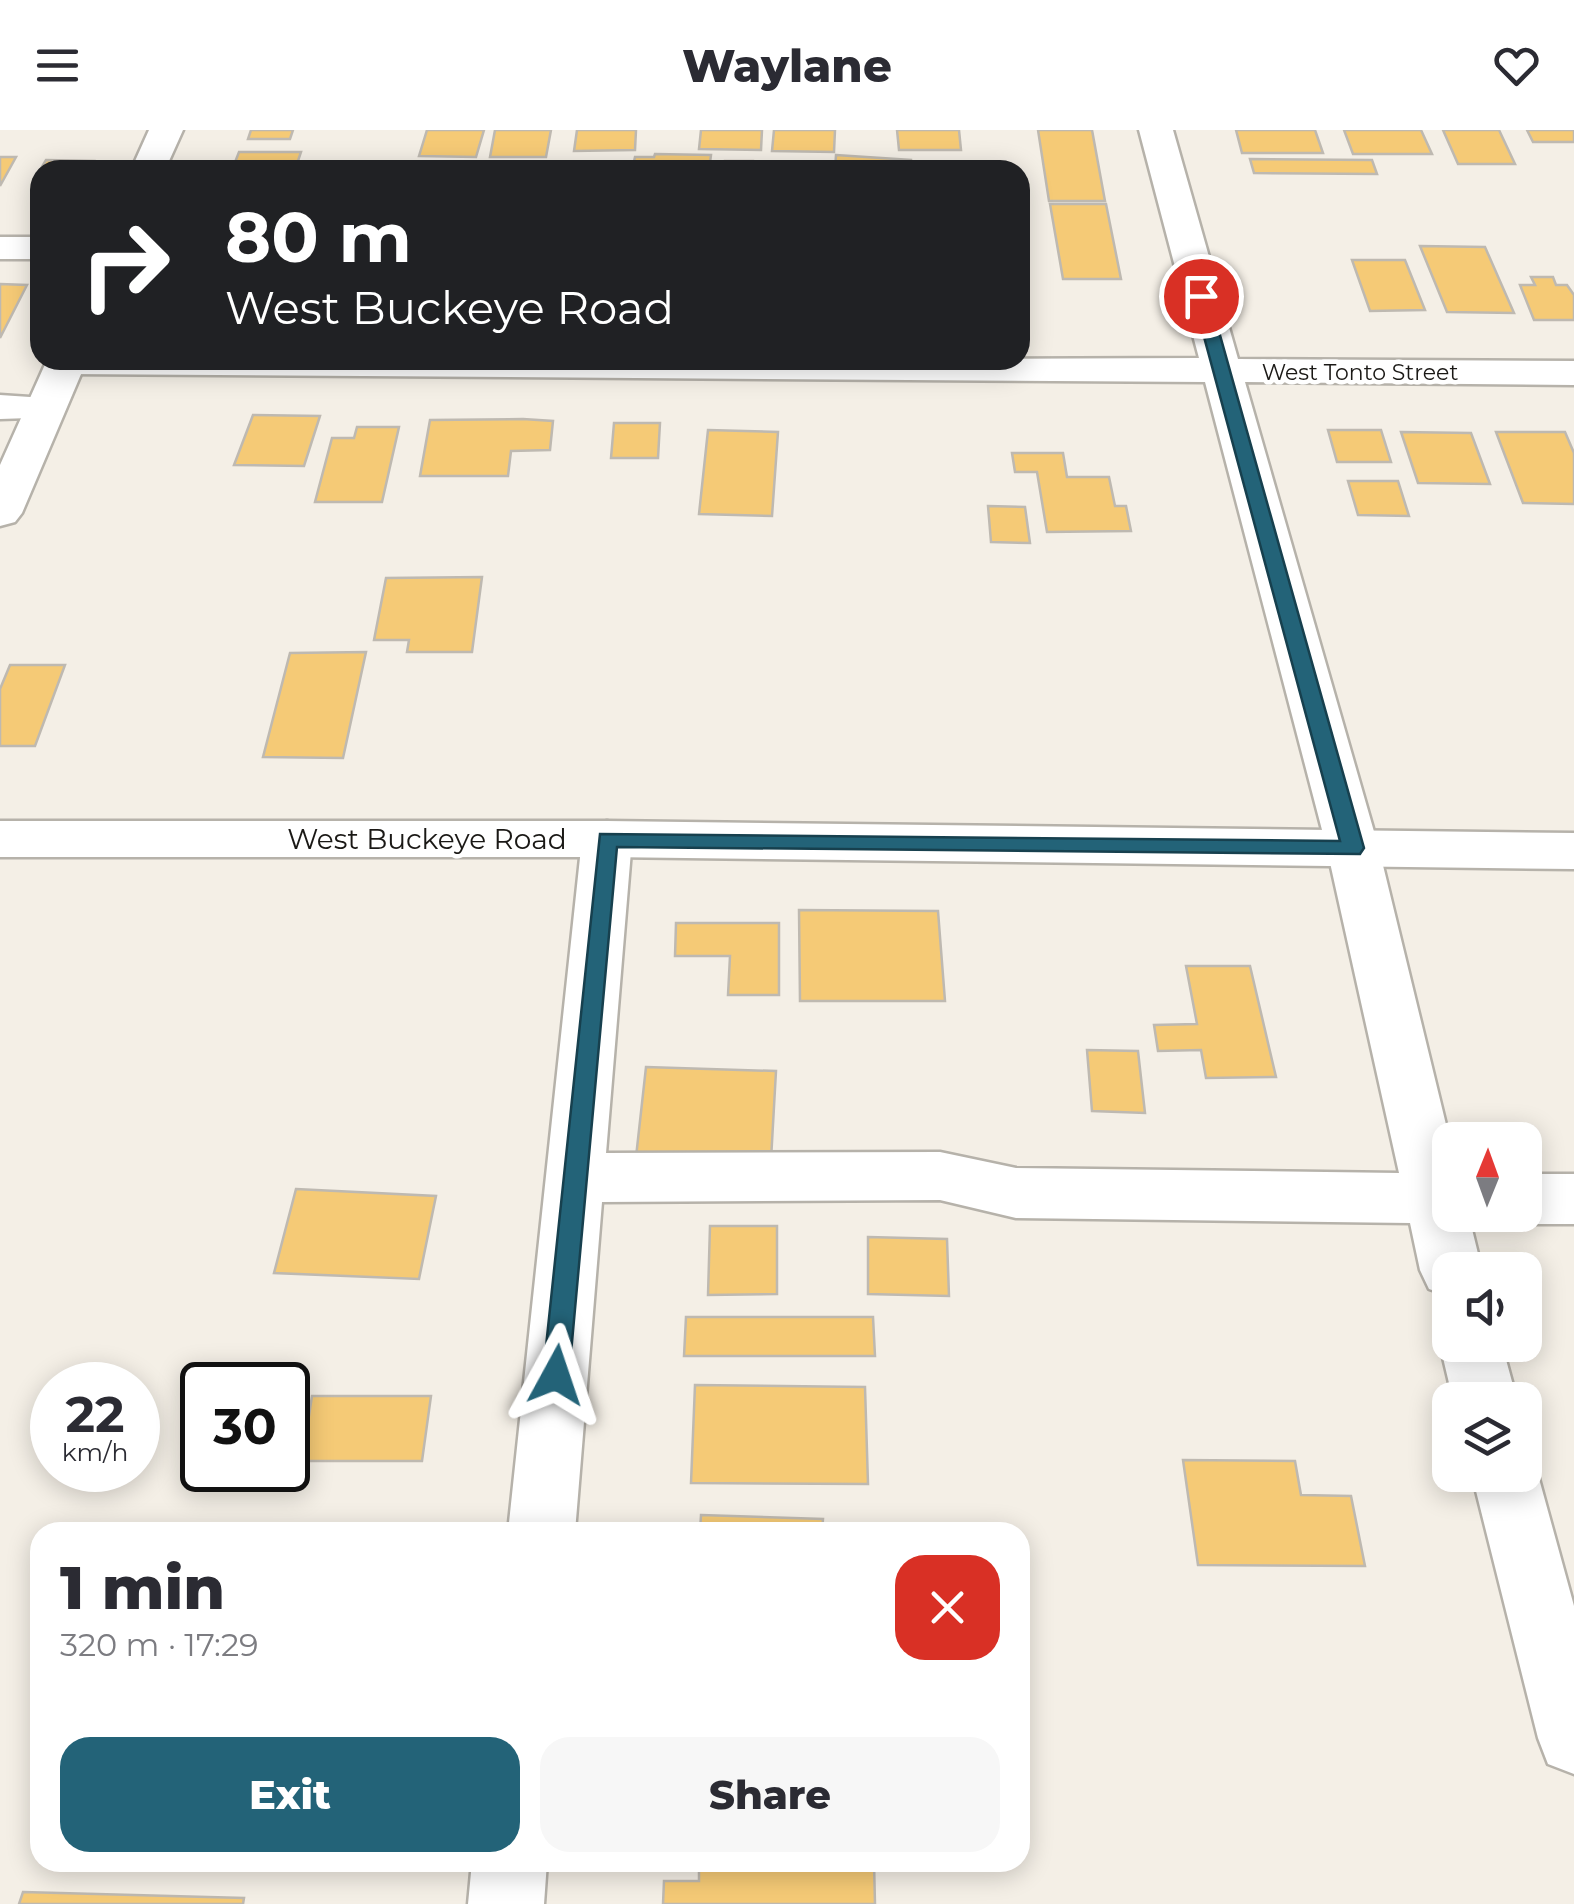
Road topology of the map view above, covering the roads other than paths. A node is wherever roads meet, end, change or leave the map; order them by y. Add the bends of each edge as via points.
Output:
1 (166, 130) edge
2 (1156, 130) edge
3 (152, 160) edge
4 (0, 248) edge
5 (30, 248) edge
6 (1030, 369) edge
7 (62, 370) edge
8 (1222, 371) junction
9 (1574, 373) edge
10 (0, 407) edge
11 (46, 408) junction
12 (0, 513) edge
13 (0, 838) edge
14 (608, 839) junction
15 (1353, 848) junction
16 (1574, 851) edge
17 (1432, 1163) edge
18 (575, 1178) junction
19 (1432, 1199) edge
20 (1542, 1199) edge
21 (1574, 1199) edge
22 (1509, 1492) edge
23 (542, 1522) edge
24 (1574, 1738) edge
25 (509, 1872) edge
26 (506, 1904) edge

1 - 3 street
2 - 8 street
4 - 5 street
6 - 8 street, West Tonto Street
7 - 11 street
8 - 9 street, West Tonto Street
8 - 15 street
10 - 11 street
11 - 12 street
13 - 14 street, West Buckeye Road
14 - 15 street, West Buckeye Road
14 - 18 street
15 - 16 street, West Buckeye Road
15 - 17 street
18 - 19 street via 940,1176 1016,1193
18 - 23 street
20 - 21 street
22 - 24 street
25 - 26 street

